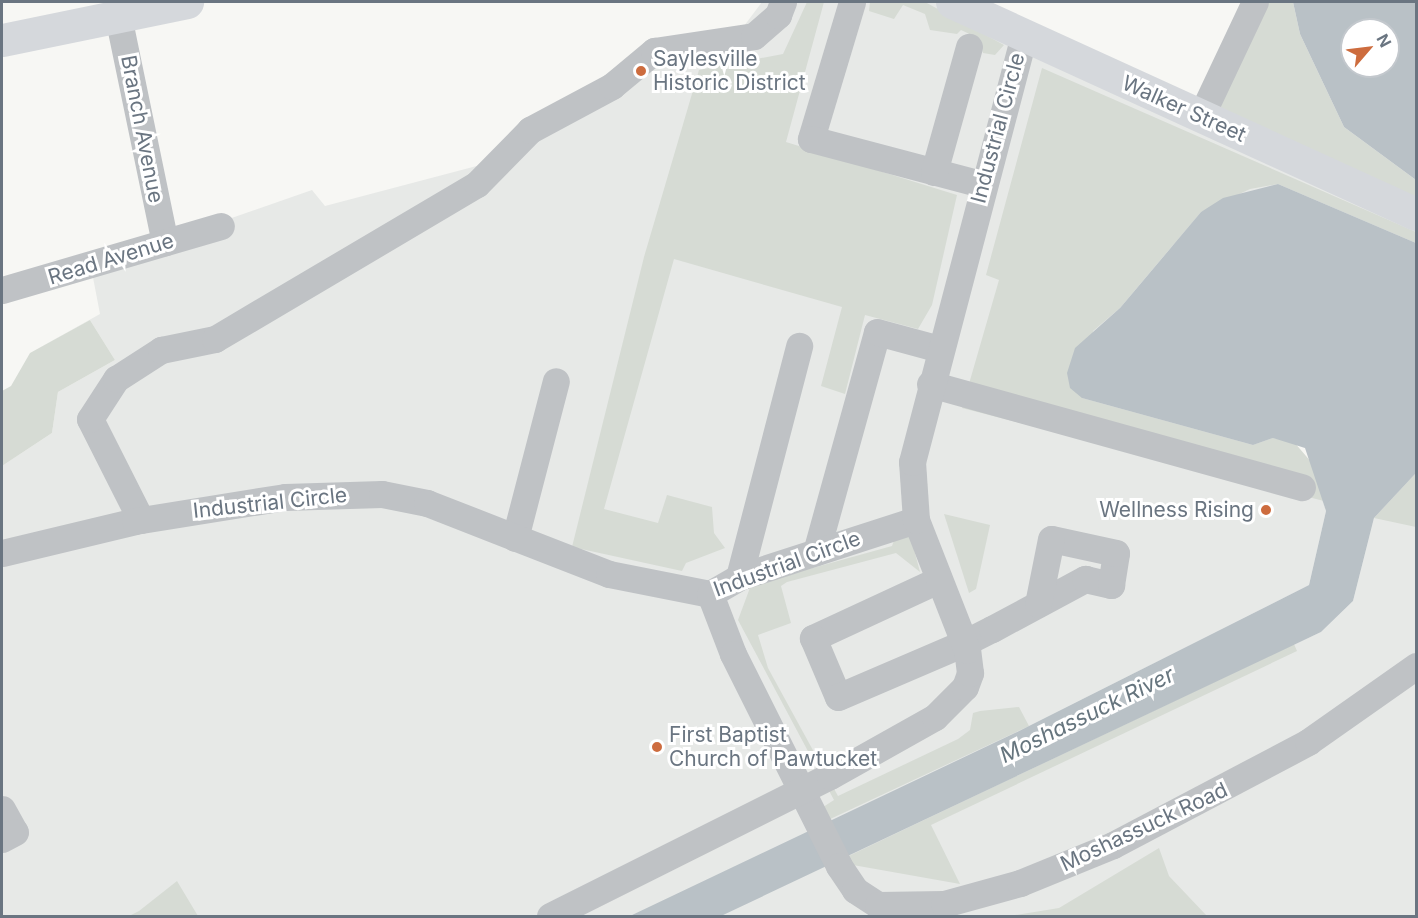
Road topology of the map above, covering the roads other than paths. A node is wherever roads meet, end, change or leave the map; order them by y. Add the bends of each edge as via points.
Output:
1 (187, 2) edge
2 (783, 2) edge
3 (852, 2) edge
4 (952, 2) edge
5 (1255, 2) edge
6 (118, 16) junction
7 (1023, 38) junction
8 (2, 40) edge
9 (969, 47) dead end
10 (1202, 116) junction
11 (934, 172) junction
12 (981, 184) junction
13 (1416, 214) edge
14 (221, 226) dead end
15 (165, 242) junction
16 (2, 290) edge
17 (799, 346) dead end
18 (940, 349) junction
19 (556, 381) dead end
20 (930, 384) junction
21 (1302, 487) dead end
22 (141, 519) junction
23 (916, 520) junction
24 (515, 538) junction
25 (816, 552) junction
26 (2, 553) edge
27 (739, 577) junction
28 (938, 580) junction
29 (710, 594) junction
30 (1038, 604) dead end
31 (964, 643) junction
32 (1416, 666) edge
33 (801, 788) junction
34 (2, 809) edge
35 (2, 839) edge
36 (882, 911) edge
37 (550, 916) edge

1 - 6 main road
2 - 22 street via 778,15 754,36 654,51 612,86 530,130 477,184 215,339 161,350 116,379 90,419
3 - 11 street via 811,139
4 - 7 main road, Walker Street
5 - 10 street
6 - 8 main road
6 - 15 street, Branch Avenue
7 - 10 main road, Walker Street
7 - 12 street, Industrial Circle
9 - 11 street
10 - 13 main road, Walker Street
11 - 12 street
12 - 18 street, Industrial Circle
14 - 15 street, Read Avenue
15 - 16 street, Read Avenue
17 - 27 street
18 - 20 street, Industrial Circle
18 - 25 street via 877,332
19 - 24 street
20 - 21 street
20 - 23 street, Industrial Circle via 912,462
22 - 24 street, Industrial Circle via 285,497 362,493 408,497
22 - 26 street, Industrial Circle
23 - 25 street, Industrial Circle
23 - 28 street
24 - 29 street, Industrial Circle via 609,573
25 - 27 street, Industrial Circle
27 - 29 street, Industrial Circle
28 - 31 street
28 - 31 street via 813,638 838,697
29 - 33 street via 733,654
30 - 31 street
31 - 33 street via 970,673 957,698 934,717
32 - 36 street, Moshassuck Road via 1308,742 1113,845 1020,883 944,904
33 - 36 street via 845,878
33 - 37 street
34 - 35 street via 15,832

